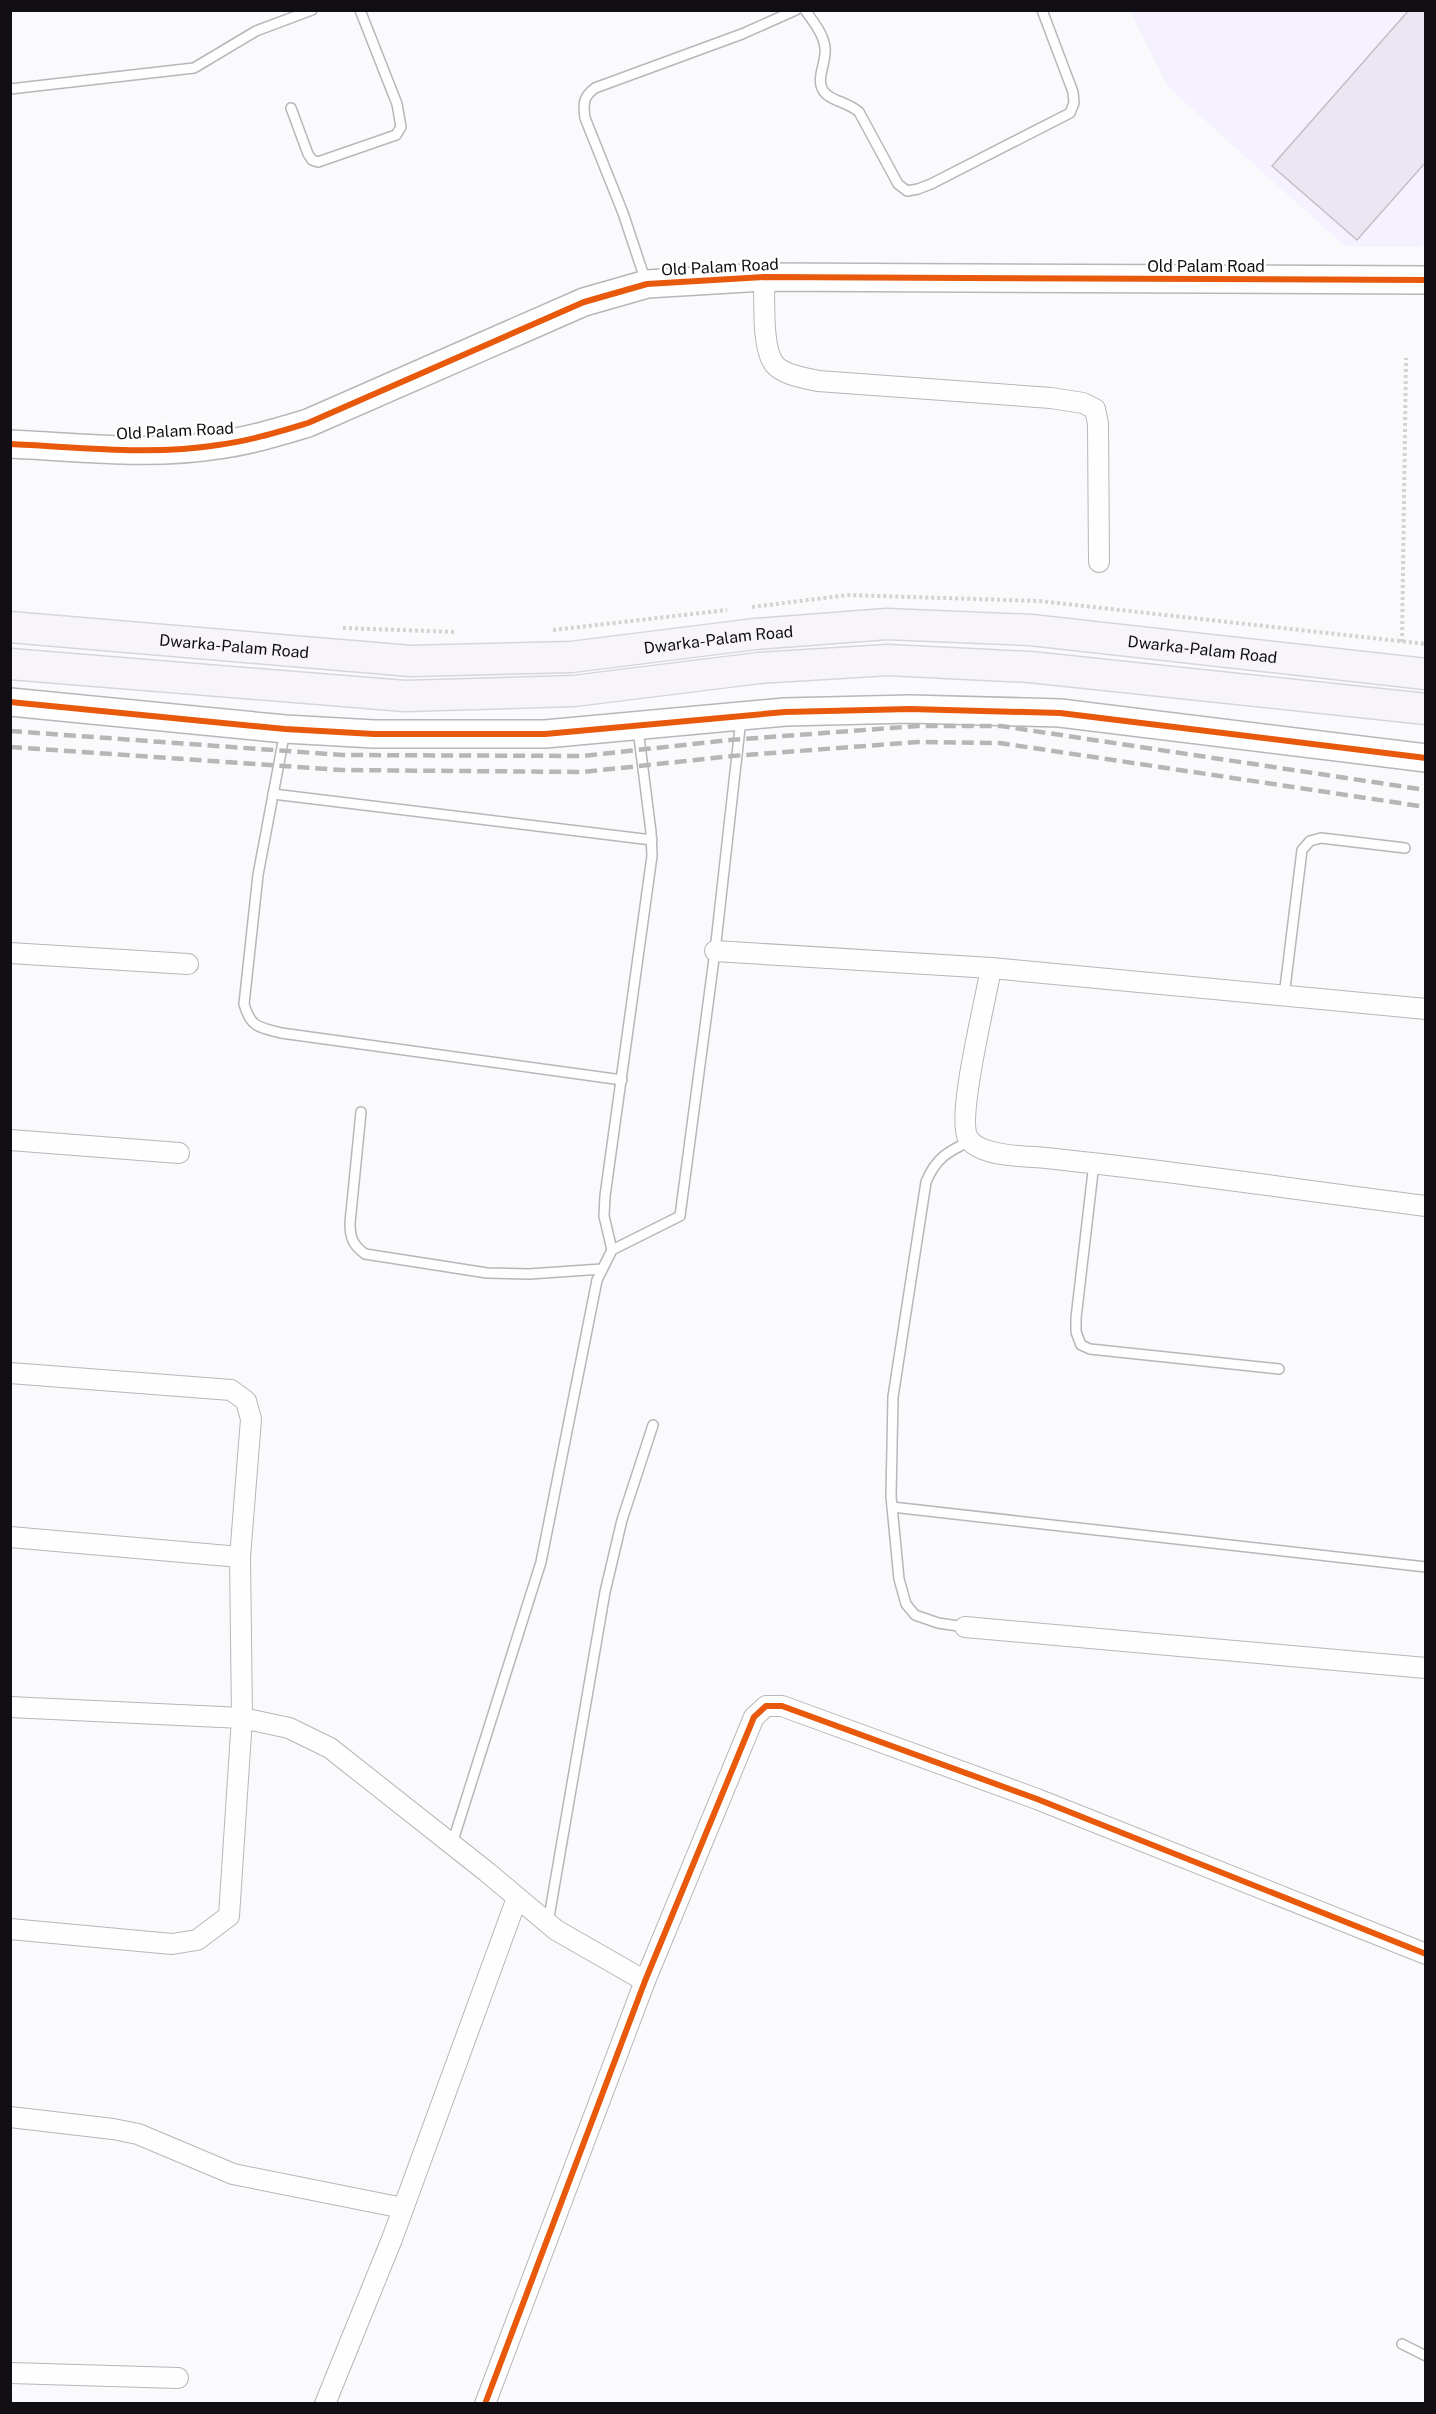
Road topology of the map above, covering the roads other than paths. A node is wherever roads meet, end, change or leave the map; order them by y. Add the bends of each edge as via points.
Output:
1 (312, 10) edge
2 (360, 10) edge
3 (796, 10) edge
4 (805, 10) edge
5 (1042, 10) edge
6 (10, 89) edge
7 (291, 108) dead end
8 (764, 277) junction
9 (1425, 280) edge
10 (647, 284) junction
11 (10, 444) edge
12 (1099, 562) dead end
13 (10, 627) edge
14 (10, 664) edge
15 (1425, 674) edge
16 (10, 702) edge
17 (1425, 709) edge
18 (742, 716) junction
19 (638, 726) junction
20 (285, 729) junction
21 (1425, 758) edge
22 (273, 794) junction
23 (652, 840) junction
24 (1405, 848) dead end
25 (716, 951) junction
26 (10, 953) edge
27 (188, 964) dead end
28 (991, 968) junction
29 (1284, 996) junction
30 (1425, 1009) edge
31 (622, 1080) junction
32 (360, 1112) dead end
33 (10, 1140) edge
34 (970, 1141) junction
35 (179, 1153) dead end
36 (1094, 1163) junction
37 (1425, 1206) edge
38 (612, 1250) junction
39 (602, 1269) junction
40 (1280, 1369) dead end
41 (10, 1373) edge
42 (653, 1425) dead end
43 (892, 1507) junction
44 (10, 1537) edge
45 (240, 1557) junction
46 (1425, 1567) edge
47 (965, 1627) joint
48 (1425, 1668) edge
49 (10, 1707) edge
50 (242, 1718) junction
51 (452, 1844) junction
52 (517, 1898) junction
53 (548, 1923) junction
54 (10, 1929) edge
55 (1425, 1954) edge
56 (645, 1982) junction
57 (10, 2117) edge
58 (403, 2208) junction
59 (1402, 2344) dead end
60 (1425, 2356) edge
61 (10, 2373) edge
62 (178, 2378) dead end
63 (325, 2403) edge
64 (485, 2403) edge

1 - 6 lane via 256,31 194,68
2 - 7 lane via 397,104 401,127 396,135 318,162 308,154
3 - 10 lane via 585,95 585,118
4 - 5 lane via 825,46 822,88 828,96 859,112 898,184 907,191 931,184 1070,113 1073,92
8 - 9 street, Old Palam Road
8 - 10 street, Old Palam Road
8 - 12 street via 766,343 775,365 793,375 818,381 1051,398 1095,409
10 - 11 street, Old Palam Road via 584,302 308,423 260,438 216,446 139,450
13 - 15 main road, Dwarka-Palam Road via 411,661 571,657 755,634 887,624 1031,630
14 - 17 main road, Dwarka-Palam Road via 405,696 573,691 759,668 888,660 1030,667
16 - 20 street
18 - 19 street
18 - 21 street via 910,709 1060,712
18 - 25 lane
19 - 20 street via 545,734 374,734
19 - 23 lane
20 - 22 lane
22 - 23 lane
22 - 31 lane via 258,876 244,1004 256,1027
23 - 31 lane
24 - 29 lane via 1321,838 1310,841 1302,850
25 - 28 street
25 - 38 lane via 680,1216
26 - 27 street
28 - 29 street
28 - 34 street via 966,1102 965,1130
29 - 30 street
31 - 38 lane via 605,1196 604,1216
32 - 39 lane via 350,1236 365,1254 487,1273
33 - 35 street
34 - 36 street via 997,1154
34 - 43 lane via 947,1152 932,1168 926,1182 893,1397
36 - 37 street
36 - 40 lane via 1076,1318 1081,1345
38 - 39 lane
39 - 51 lane via 541,1562
41 - 45 street via 231,1390 246,1401 251,1419
42 - 53 lane via 622,1520 605,1592
43 - 46 lane
43 - 47 lane via 899,1579 906,1604 915,1615
44 - 45 street
45 - 50 street
47 - 48 street
49 - 50 street
50 - 51 street via 289,1728 330,1748
50 - 54 street via 229,1916 197,1940 172,1944
51 - 52 street
52 - 53 street
52 - 58 street
53 - 56 street
55 - 56 street via 1037,1799 774,1705 766,1706 754,1717
56 - 64 street
57 - 58 street via 138,2134 233,2174
58 - 63 street
59 - 60 lane
61 - 62 street

